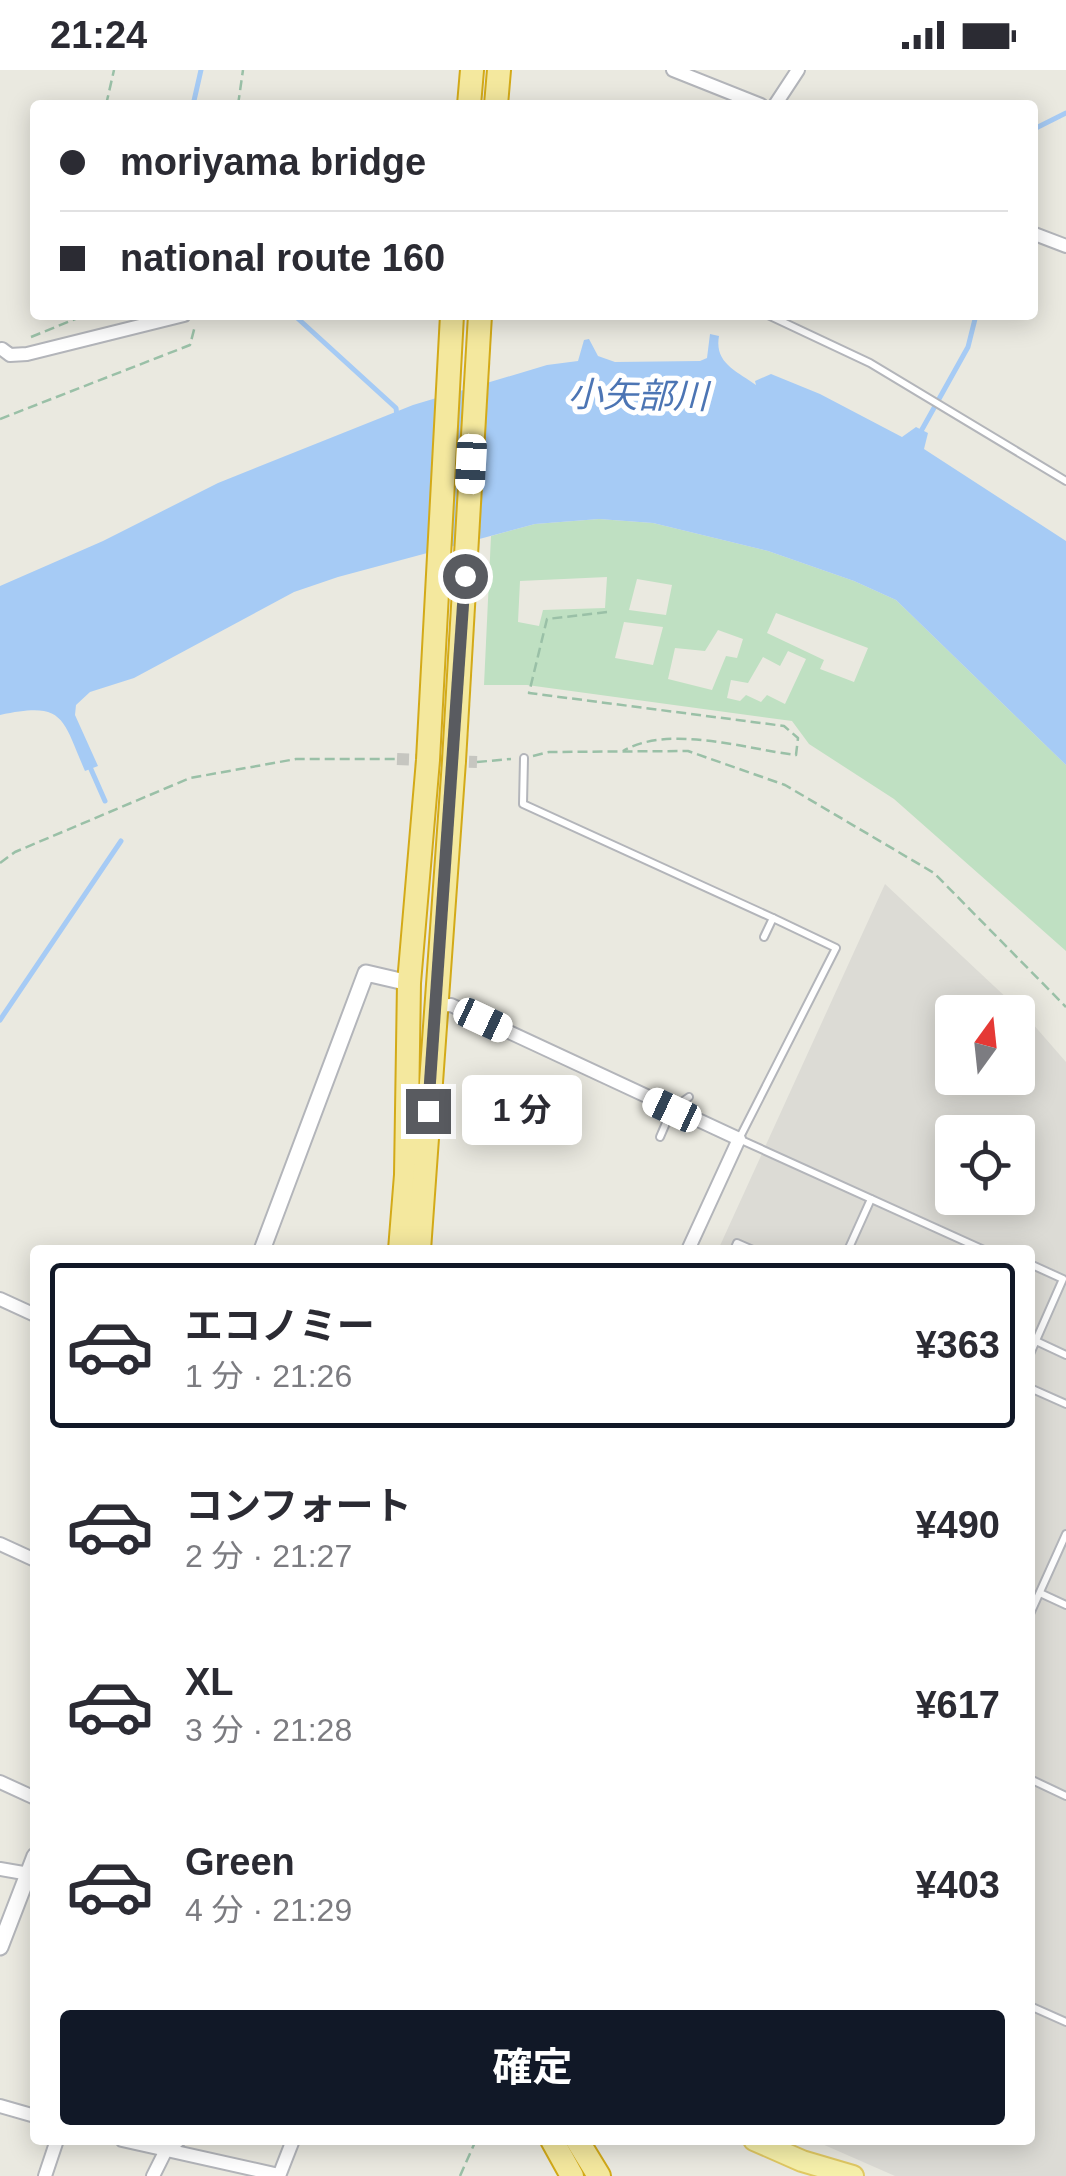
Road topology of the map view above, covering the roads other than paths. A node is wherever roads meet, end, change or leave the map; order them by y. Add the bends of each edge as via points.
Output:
1 (472, 70) edge
2 (499, 70) edge
3 (673, 70) edge
4 (798, 70) edge
5 (469, 100) edge
6 (496, 100) edge
7 (748, 100) edge
8 (777, 100) edge
9 (1038, 235) edge
10 (1066, 246) edge
11 (164, 320) edge
12 (452, 320) edge
13 (480, 320) edge
14 (779, 320) edge
15 (2, 349) edge
16 (1066, 482) edge
17 (524, 758) road end
18 (774, 918) junction
19 (764, 937) dead end
20 (409, 983) junction
21 (435, 1006) junction
22 (689, 1097) dead end
23 (672, 1110) junction
24 (660, 1137) dead end
25 (739, 1139) junction
26 (871, 1199) junction
27 (264, 1245) edge
28 (400, 1245) edge
29 (419, 1245) edge
30 (690, 1245) edge
31 (850, 1245) edge
32 (973, 1245) edge
33 (1035, 1266) edge
34 (1064, 1280) edge
35 (0, 1299) edge
36 (30, 1312) edge
37 (1036, 1341) joint
38 (1066, 1355) edge
39 (1035, 1390) edge
40 (1066, 1404) edge
41 (1066, 1534) edge
42 (0, 1544) edge
43 (30, 1558) edge
44 (1040, 1593) junction
45 (1035, 1604) edge
46 (1066, 1605) edge
47 (1035, 1781) edge
48 (0, 1782) edge
49 (30, 1796) edge
50 (1066, 1796) edge
51 (0, 1869) edge
52 (30, 1874) edge
53 (30, 1879) edge
54 (0, 1947) edge
55 (1035, 2008) edge
56 (1066, 2022) edge
57 (0, 2106) edge
58 (30, 2115) edge
59 (55, 2145) edge
60 (140, 2145) edge
61 (173, 2145) edge
62 (291, 2145) edge
63 (555, 2145) edge
64 (580, 2145) edge
65 (766, 2145) edge
66 (165, 2152) junction
67 (45, 2176) edge
68 (153, 2176) edge
69 (279, 2176) edge
70 (572, 2176) edge
71 (598, 2176) edge
72 (853, 2176) edge

1 - 5 highway
2 - 6 highway
3 - 7 street
4 - 8 street
9 - 10 street
11 - 15 street via 27,354
12 - 20 highway
13 - 21 highway, bridge via 466,762
14 - 16 lane via 870,363
17 - 18 lane via 523,804
18 - 19 lane
18 - 25 lane via 836,948
20 - 27 street via 366,973
20 - 28 highway
21 - 23 street via 451,1004
21 - 29 highway
22 - 23 lane
23 - 24 lane
23 - 25 street
25 - 26 lane
25 - 30 street
26 - 31 lane
26 - 32 lane
33 - 34 lane
34 - 37 lane
35 - 36 street
37 - 38 lane
39 - 40 lane
41 - 44 lane
42 - 43 street
44 - 45 lane
44 - 46 lane
47 - 50 lane
48 - 49 street
51 - 52 street
53 - 54 street
55 - 56 lane
57 - 58 street
59 - 67 street
60 - 66 street
61 - 66 street
62 - 69 street
63 - 70 highway
64 - 71 highway
65 - 72 main road
66 - 68 street
66 - 69 street

